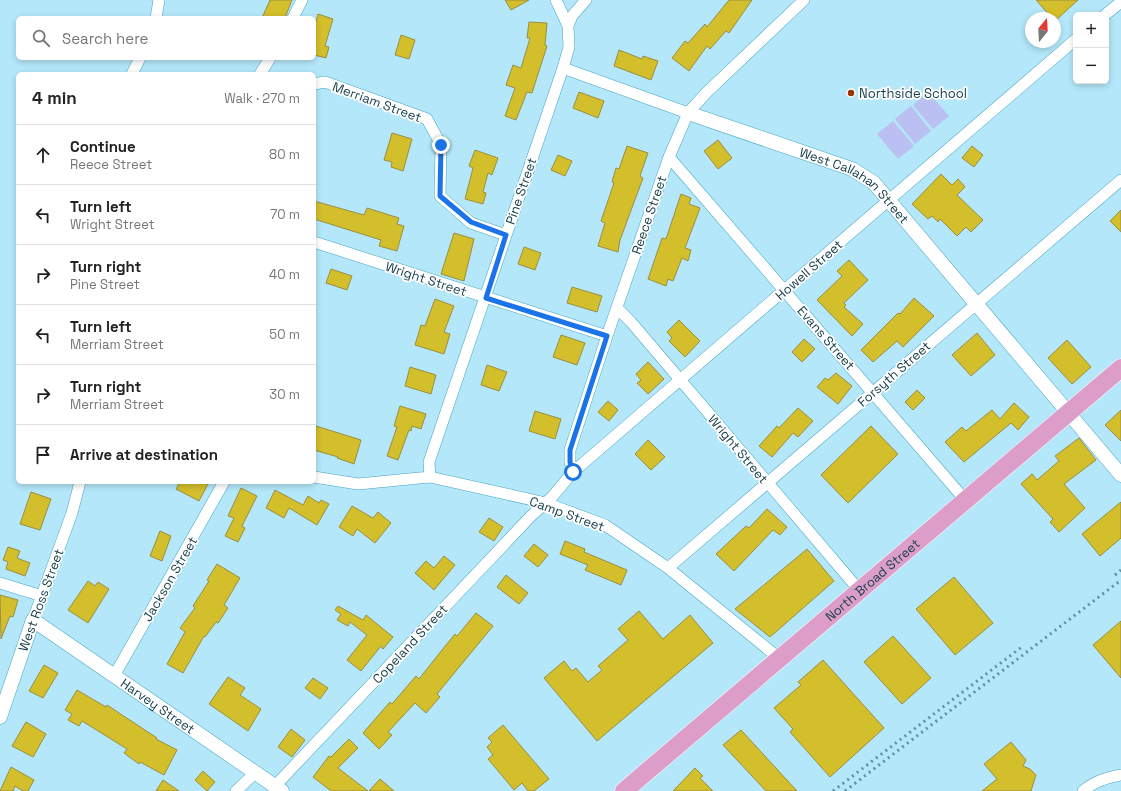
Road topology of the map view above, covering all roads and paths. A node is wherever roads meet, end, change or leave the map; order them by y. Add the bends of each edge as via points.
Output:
1 (159, 0) edge
2 (302, 0) edge
3 (556, 0) edge
4 (586, 0) edge
5 (804, 0) edge
6 (1121, 2) edge
7 (1109, 12) edge
8 (156, 16) edge
9 (294, 16) edge
10 (568, 26) junction
11 (1073, 42) edge
12 (139, 60) edge
13 (269, 60) edge
14 (563, 68) junction
15 (133, 72) edge
16 (261, 72) edge
17 (316, 84) edge
18 (688, 113) junction
19 (669, 157) junction
20 (1121, 180) edge
21 (889, 200) junction
22 (506, 235) junction
23 (316, 243) edge
24 (785, 291) junction
25 (486, 298) junction
26 (978, 303) junction
27 (617, 308) junction
28 (607, 336) junction
29 (1121, 368) edge
30 (680, 381) junction
31 (873, 392) junction
32 (1068, 413) junction
33 (573, 472) junction
34 (1121, 475) edge
35 (316, 477) edge
36 (430, 477) junction
37 (768, 483) junction
38 (79, 484) edge
39 (223, 484) edge
40 (966, 501) junction
41 (546, 503) junction
42 (668, 568) junction
43 (0, 583) edge
44 (859, 590) junction
45 (42, 596) junction
46 (33, 620) junction
47 (780, 659) junction
48 (114, 676) junction
49 (0, 717) edge
50 (255, 773) junction
51 (1121, 775) edge
52 (278, 789) edge
53 (236, 791) edge
54 (624, 791) edge
55 (1083, 791) edge

1 - 8 street
2 - 9 street
3 - 10 street
4 - 10 street via 572,16
5 - 18 street, Reece Street
6 - 7 street
10 - 14 street, Pine Street via 569,47
11 - 21 street, Howell Street
12 - 15 street
13 - 16 street
14 - 18 street, West Callahan Street
14 - 22 street, Pine Street
17 - 22 street, Merriam Street via 325,82 427,119 441,145 440,196 471,222
18 - 19 street, Reece Street
18 - 21 street, West Callahan Street via 852,169 874,183
19 - 24 street, Evans Street
19 - 27 street, Reece Street
20 - 26 street, Forsyth Street
21 - 24 street, Howell Street
21 - 26 street, West Callahan Street
22 - 25 street, Pine Street
23 - 25 street, Wright Street
24 - 30 street, Howell Street
24 - 31 street, Evans Street
25 - 28 street, Wright Street
25 - 36 street, Pine Street via 429,462
26 - 31 street, Forsyth Street
26 - 32 street, West Callahan Street
27 - 28 street, Reece Street
27 - 30 street, Wright Street
28 - 33 street, Reece Street via 570,450
29 - 32 main road, North Broad Street
30 - 33 street, Howell Street
30 - 37 street, Wright Street
31 - 37 street, Forsyth Street
31 - 40 street, Evans Street
32 - 34 street, West Callahan Street
32 - 40 main road, North Broad Street
33 - 41 street, Howell Street
35 - 36 street, Camp Street via 358,484
36 - 41 street, Camp Street
37 - 42 street, Forsyth Street
37 - 44 street, Wright Street
38 - 45 street, West Ross Street via 72,513
39 - 48 street, Jackson Street
40 - 44 main road, North Broad Street
41 - 42 street, Camp Street via 605,526
41 - 52 street, Copeland Street via 526,521
42 - 47 street, Camp Street
43 - 45 street
44 - 47 main road, North Broad Street
45 - 46 street, West Ross Street
46 - 48 street, Harvey Street
46 - 49 street, West Ross Street
47 - 54 main road, North Broad Street
48 - 50 street, Harvey Street
50 - 52 street, Harvey Street
50 - 53 street
51 - 55 street via 1093,783

